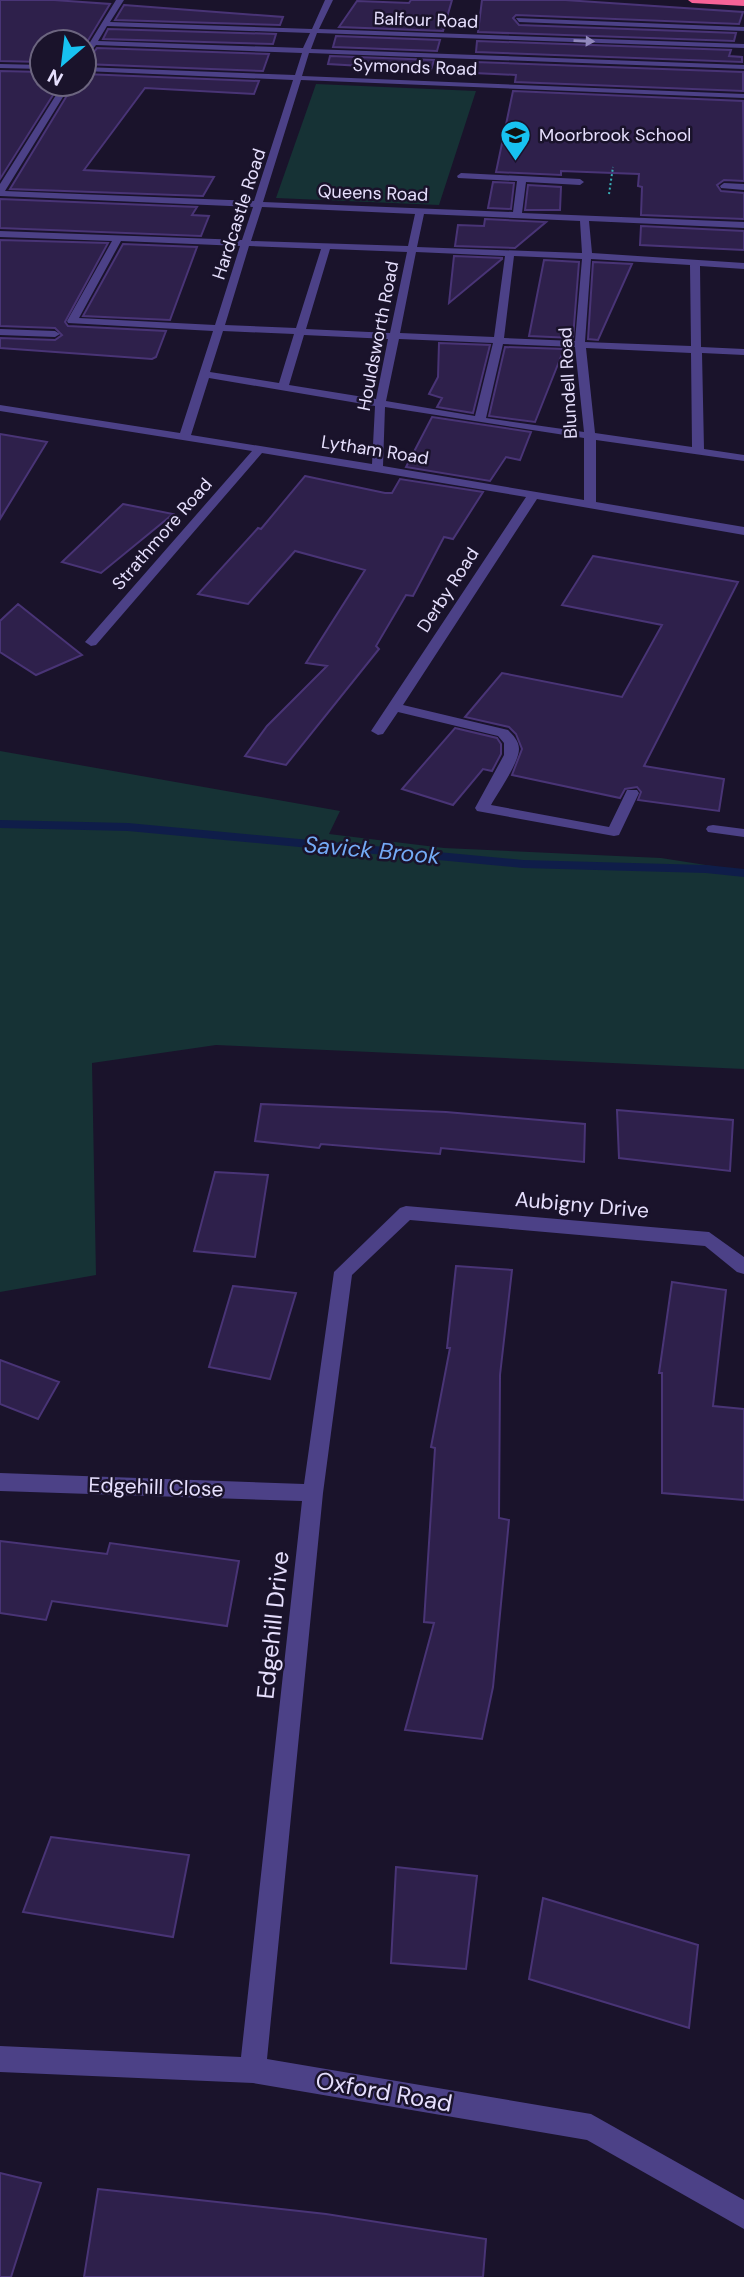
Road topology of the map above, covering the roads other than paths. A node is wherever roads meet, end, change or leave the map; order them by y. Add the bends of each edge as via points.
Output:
1 (120, 0) edge
2 (329, 0) edge
3 (692, 0) edge
4 (744, 3) edge
5 (521, 8) dead end
6 (519, 20) junction
7 (107, 24) junction
8 (744, 29) edge
9 (314, 31) junction
10 (98, 37) edge
11 (516, 38) junction
12 (98, 43) edge
13 (744, 46) edge
14 (307, 50) junction
15 (513, 58) junction
16 (0, 66) edge
17 (28, 67) edge
18 (744, 67) edge
19 (511, 68) dead end
20 (98, 70) edge
21 (299, 78) junction
22 (744, 96) edge
23 (58, 98) edge
24 (461, 176) dead end
25 (522, 179) junction
26 (580, 182) dead end
27 (724, 186) dead end
28 (744, 187) edge
29 (0, 192) edge
30 (259, 204) junction
31 (420, 211) junction
32 (517, 215) junction
33 (584, 218) junction
34 (744, 225) edge
35 (0, 234) edge
36 (118, 239) junction
37 (246, 242) junction
38 (327, 245) junction
39 (412, 249) junction
40 (510, 254) junction
41 (587, 256) junction
42 (695, 264) junction
43 (744, 266) edge
44 (219, 327) junction
45 (301, 330) junction
46 (0, 332) edge
47 (55, 334) dead end
48 (394, 334) junction
49 (499, 339) junction
50 (580, 343) junction
51 (695, 349) junction
52 (744, 352) edge
53 (204, 374) junction
54 (283, 388) junction
55 (380, 404) junction
56 (0, 408) edge
57 (480, 420) junction
58 (590, 436) junction
59 (184, 439) junction
60 (259, 450) junction
61 (698, 452) junction
62 (744, 458) edge
63 (377, 468) junction
64 (534, 494) junction
65 (590, 504) junction
66 (744, 531) edge
67 (91, 642) dead end
68 (395, 707) junction
69 (378, 731) dead end
70 (632, 793) dead end
71 (712, 829) dead end
72 (744, 833) edge
73 (406, 1213) joint
74 (744, 1267) edge
75 (0, 1482) edge
76 (313, 1493) junction
77 (0, 2059) edge
78 (253, 2070) junction
79 (744, 2215) edge

1 - 7 street
2 - 9 street, Hardcastle Road
3 - 4 highway
5 - 6 street
6 - 8 street
6 - 11 street
7 - 9 street, Balfour Road
7 - 10 street
9 - 11 street, Balfour Road
9 - 14 street, Hardcastle Road
11 -> 13 street, Balfour Road
11 - 15 street
12 - 14 street
14 - 15 street
14 - 21 street, Hardcastle Road
15 - 18 street
15 - 19 street
16 - 17 street
20 - 21 street, Symonds Road
21 - 22 street, Symonds Road via 509,82
21 - 30 street, Hardcastle Road
23 - 29 street
24 - 25 street
25 - 26 street
25 - 32 street
27 - 28 street
29 - 30 street, Queens Road
30 - 31 street, Queens Road
30 - 37 street, Hardcastle Road
31 - 32 street, Queens Road
31 - 39 street, Houldsworth Road
32 - 33 street, Queens Road
33 - 34 street, Queens Road
33 - 41 street, Blundell Road
35 - 36 street
36 - 37 street
36 - 44 street via 72,321
37 - 38 street
37 - 44 street, Hardcastle Road
38 - 39 street
38 - 45 street
39 - 40 street
39 - 48 street, Houldsworth Road
40 - 41 street
40 - 49 street
41 - 42 street
41 - 50 street, Blundell Road
42 - 43 street
42 - 51 street
44 - 45 street
44 - 53 street, Hardcastle Road
45 - 48 street
45 - 54 street
46 - 47 street
48 - 49 street
48 - 55 street, Houldsworth Road
49 - 50 street
49 - 57 street
50 - 51 street
50 - 58 street, Blundell Road
51 - 52 street
51 - 61 street
53 - 54 street
53 - 59 street, Hardcastle Road
54 - 55 street
55 - 57 street
55 - 63 street, Houldsworth Road
56 - 59 street, Lytham Road
57 - 58 street
58 - 61 street
58 - 65 street, Blundell Road
59 - 60 street, Lytham Road
60 - 63 street, Lytham Road
60 - 67 street, Strathmore Road
61 - 62 street
63 - 64 street, Lytham Road
64 - 65 street, Lytham Road
64 - 68 street, Derby Road
65 - 66 street, Lytham Road
68 - 69 street, Derby Road
68 - 70 street via 488,727 510,738 511,755 482,808 614,832
71 - 72 street
73 - 74 street, Aubigny Drive via 709,1239
73 - 76 street, Edgehill Drive via 343,1272
75 - 76 street, Edgehill Close
76 - 78 street, Edgehill Drive
77 - 78 street, Oxford Road
78 - 79 street, Oxford Road via 591,2127

